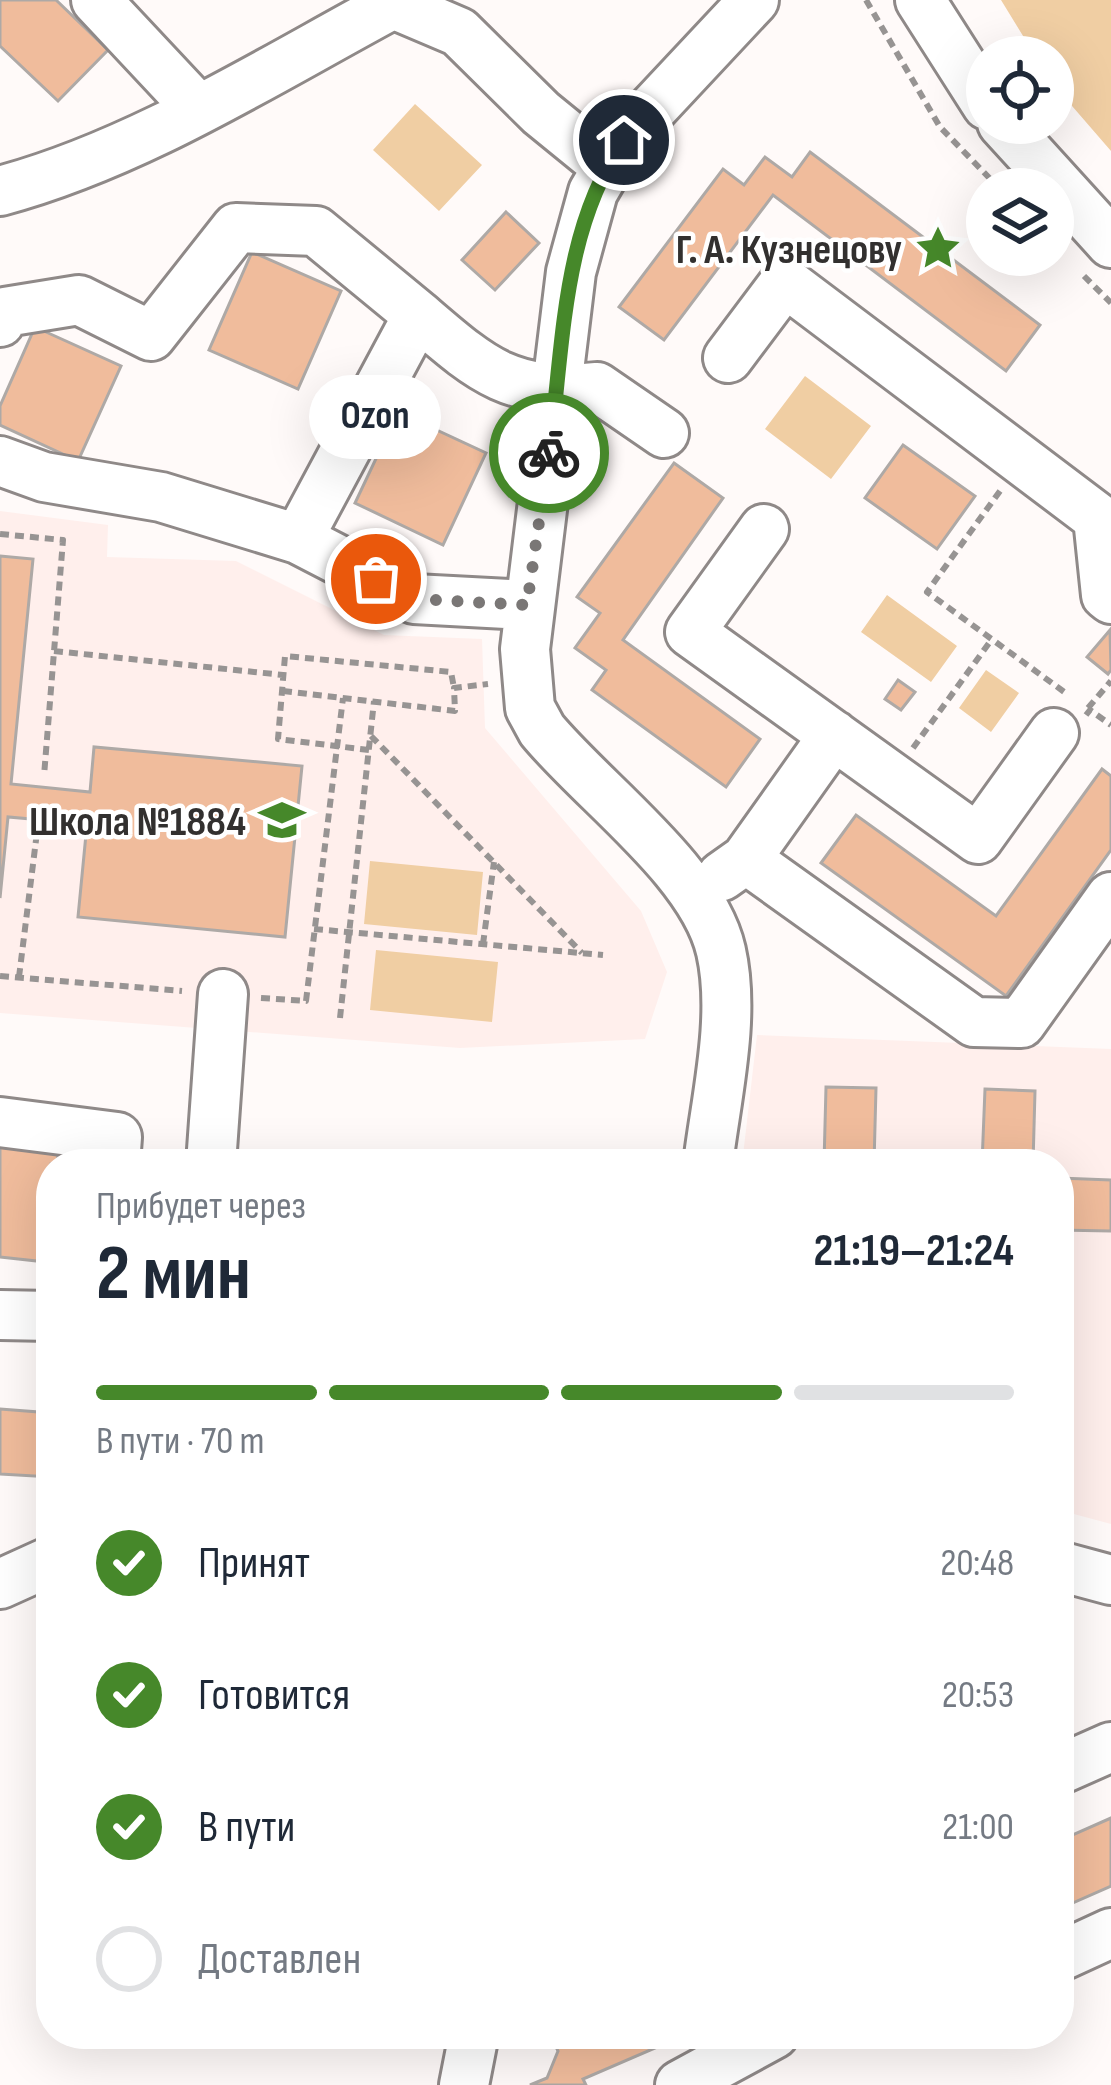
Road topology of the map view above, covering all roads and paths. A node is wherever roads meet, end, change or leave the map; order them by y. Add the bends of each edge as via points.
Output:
1 (96, 0) edge
2 (754, 0) edge
3 (866, 0) edge
4 (920, 0) edge
5 (966, 71) edge
6 (197, 109) junction
7 (1021, 144) edge
8 (0, 149) edge
9 (606, 166) junction
10 (980, 168) edge
11 (17, 186) edge
12 (1111, 243) edge
13 (418, 315) junction
14 (0, 322) edge
15 (728, 358) dead end
16 (558, 391) junction
17 (664, 433) dead end
18 (1022, 460) junction
19 (0, 461) edge
20 (1104, 510) edge
21 (764, 529) dead end
22 (0, 533) edge
23 (298, 539) junction
24 (1111, 599) edge
25 (527, 605) junction
26 (992, 639) junction
27 (54, 651) junction
28 (284, 675) junction
29 (1111, 681) edge
30 (525, 683) junction
31 (454, 688) junction
32 (283, 691) junction
33 (343, 698) junction
34 (374, 701) junction
35 (1054, 733) dead end
36 (371, 735) junction
37 (834, 735) junction
38 (337, 746) junction
39 (369, 750) junction
40 (44, 776) dead end
41 (893, 777) junction
42 (37, 832) dead end
43 (746, 859) junction
44 (494, 862) junction
45 (1111, 897) edge
46 (699, 898) junction
47 (314, 929) junction
48 (350, 933) junction
49 (483, 944) junction
50 (582, 953) junction
51 (603, 955) dead end
52 (0, 976) edge
53 (19, 977) junction
54 (223, 994) junction
55 (340, 1018) dead end
56 (0, 1122) edge
57 (117, 1149) edge
58 (212, 1149) edge
59 (710, 1149) edge
60 (0, 1315) edge
61 (36, 1316) edge
62 (36, 1568) edge
63 (1074, 1570) edge
64 (1111, 1580) edge
65 (0, 1584) edge
66 (1111, 1747) edge
67 (1074, 1763) edge
68 (1111, 1933) edge
69 (1074, 1950) edge
70 (471, 2049) edge
71 (746, 2049) edge
72 (464, 2085) edge
73 (680, 2085) edge

1 - 6 street
2 - 9 street
3 - 10 path via 940,127
4 - 5 street
6 - 9 street via 393,4 459,32
6 - 11 street
7 - 12 street
8 - 11 street
9 - 16 street via 580,230
13 - 14 street via 316,231 236,228 151,336 79,300 5,312
13 - 16 street via 488,375
13 - 23 street
15 - 18 street via 785,282
16 - 17 street via 597,387
16 - 25 street
18 - 20 street
18 - 26 path via 927,592
19 - 23 street
20 - 24 street
21 - 37 street via 690,632
22 - 27 path via 63,540
23 - 25 street via 415,599
25 - 30 street
26 - 29 path via 1090,710
26 - 41 path
27 - 28 path
27 - 40 path
28 - 31 path via 285,656 451,672
28 - 32 path
30 - 31 path
30 - 46 street via 542,730
31 - 34 path via 455,711
32 - 33 path
32 - 38 path via 278,739
33 - 34 path
33 - 38 path
34 - 36 path
35 - 41 street via 978,839
36 - 39 path
36 - 44 path
37 - 41 street
37 - 43 street
38 - 39 path
38 - 47 path
39 - 48 path
42 - 53 path
43 - 45 street via 974,1022 1021,1023
43 - 46 street
44 - 49 path
44 - 50 path
46 - 59 street via 722,954 725,995
47 - 48 path
47 - 54 path via 306,1001
48 - 49 path
48 - 55 path
49 - 50 path
50 - 51 path
52 - 53 path
53 - 54 path
54 - 58 street
56 - 57 street via 118,1138
60 - 61 street
62 - 65 street
63 - 64 street
66 - 67 street
68 - 69 street
70 - 72 street
71 - 73 street

